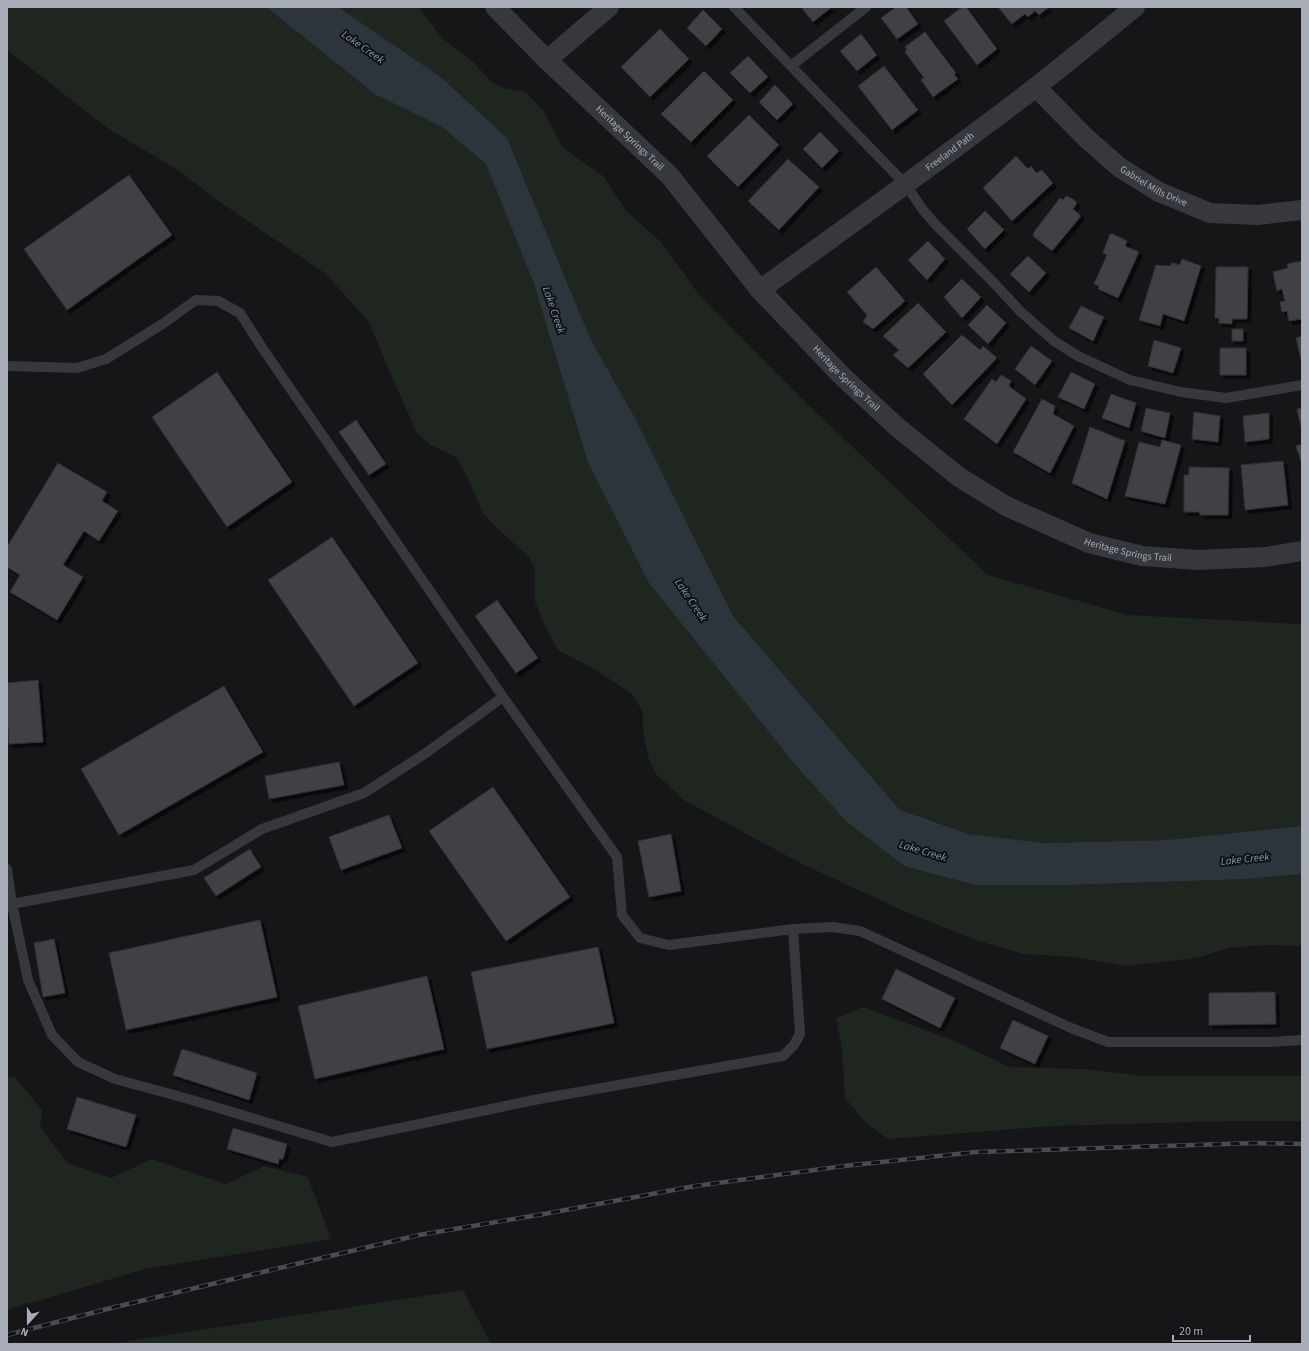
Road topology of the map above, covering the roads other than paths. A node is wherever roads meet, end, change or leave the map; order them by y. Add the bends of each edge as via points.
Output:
1 (496, 7) edge
2 (610, 7) edge
3 (734, 7) edge
4 (866, 7) edge
5 (1135, 7) edge
6 (547, 60) junction
7 (791, 66) junction
8 (1036, 87) junction
9 (906, 185) junction
10 (1302, 210) edge
11 (760, 290) junction
12 (7, 366) edge
13 (1302, 385) edge
14 (1302, 551) edge
15 (503, 697) junction
16 (7, 869) edge
17 (12, 904) junction
18 (793, 930) junction
19 (1302, 1040) edge

1 - 6 street, Heritage Springs Trail
2 - 6 street
3 - 7 lane
4 - 7 lane
5 - 8 street, Freeland Path
6 - 11 street, Heritage Springs Trail via 670,176
7 - 9 lane
8 - 9 street, Freeland Path
8 - 10 street, Gabriel Mills Drive via 1084,137 1119,167 1159,192 1210,213 1257,215
9 - 11 street, Freeland Path
9 - 13 lane via 936,225 1021,312 1054,341 1078,356 1130,380 1181,392 1226,398
11 - 14 street, Heritage Springs Trail via 841,376 897,427 959,477 1006,506 1089,543 1142,556 1198,560 1265,557
12 - 15 lane via 77,368 106,359 196,300 218,301 240,313
15 - 17 lane via 426,753 364,793 262,829 194,870
15 - 18 lane via 617,856 622,915 640,938 669,945
16 - 17 lane
17 - 18 lane via 28,980 52,1035 78,1062 115,1079 332,1142 539,1099 783,1056 800,1034
18 - 19 lane via 833,927 860,931 1071,1028 1108,1042

